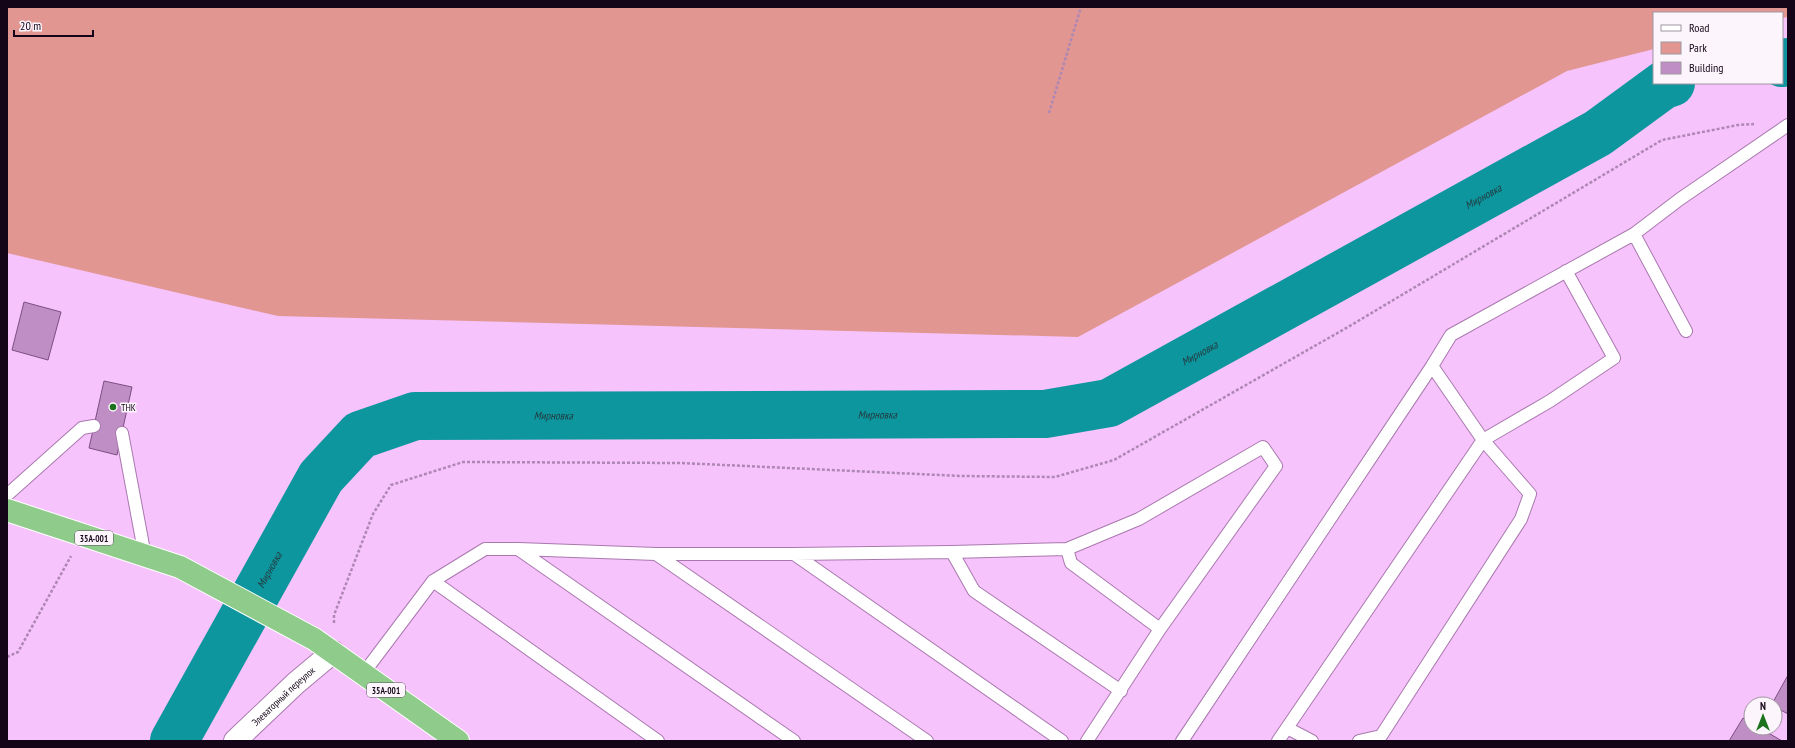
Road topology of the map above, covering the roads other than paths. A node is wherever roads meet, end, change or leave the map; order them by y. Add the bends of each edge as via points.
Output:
1 (1788, 125) edge
2 (1634, 234) junction
3 (1566, 271) junction
4 (1686, 331) dead end
5 (1432, 366) junction
6 (94, 426) dead end
7 (122, 433) dead end
8 (1483, 440) junction
9 (7, 495) edge
10 (7, 510) edge
11 (518, 549) junction
12 (1067, 549) junction
13 (952, 552) junction
14 (656, 554) junction
15 (794, 554) junction
16 (145, 556) junction
17 (433, 581) junction
18 (1160, 629) junction
19 (333, 652) junction
20 (364, 674) junction
21 (1121, 691) junction
22 (1287, 728) junction
23 (235, 741) edge
24 (458, 741) edge
25 (658, 741) edge
26 (794, 741) edge
27 (927, 741) edge
28 (1062, 741) edge
29 (1087, 741) edge
30 (1182, 741) edge
31 (1278, 741) edge
32 (1312, 741) edge
33 (1359, 741) edge

1 - 2 lane via 1686,194
2 - 3 lane
2 - 4 lane
3 - 5 lane via 1451,335
3 - 8 lane via 1614,358 1550,401
5 - 8 lane
5 - 30 lane
6 - 9 lane via 82,428
7 - 16 lane
8 - 22 lane
8 - 33 lane via 1530,494 1521,519 1381,736
10 - 16 highway, 35А-001
11 - 14 lane
11 - 17 lane via 485,549
11 - 26 lane
12 - 13 lane
12 - 18 lane via 1071,563
12 - 18 lane via 1139,519 1263,448 1276,466
13 - 15 lane
13 - 21 lane via 974,591
14 - 15 lane
14 - 27 lane
15 - 28 lane
16 - 19 highway, 35А-001 via 180,567 314,639
17 - 20 lane
17 - 25 lane
18 - 21 lane
19 - 20 highway, 35А-001
19 - 23 street, Элеваторный переулок
20 - 24 highway, 35А-001
21 - 29 lane
22 - 31 lane
22 - 32 lane

